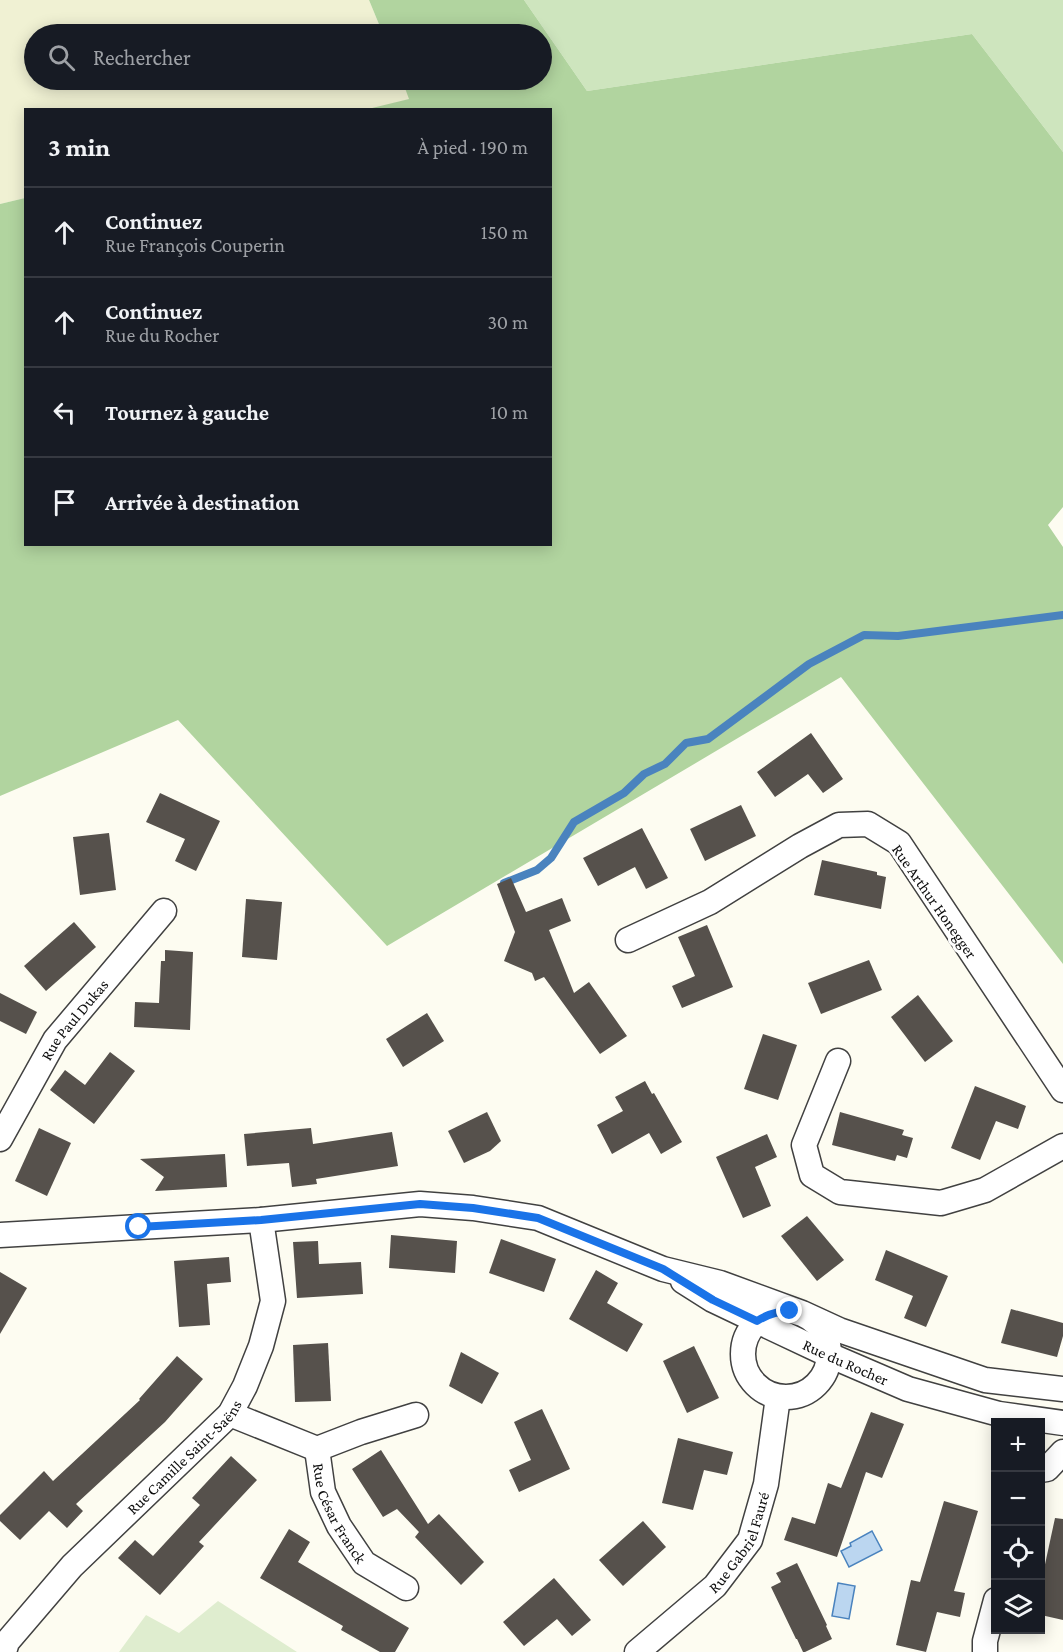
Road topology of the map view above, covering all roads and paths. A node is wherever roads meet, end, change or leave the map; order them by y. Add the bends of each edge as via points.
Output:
1 (164, 911) dead end
2 (628, 939) dead end
3 (838, 1061) dead end
4 (1063, 1090) edge
5 (0, 1139) edge
6 (1063, 1146) edge
7 (261, 1220) junction
8 (0, 1235) edge
9 (663, 1269) junction
10 (802, 1313) junction
11 (757, 1321) junction
12 (829, 1355) junction
13 (1057, 1392) edge
14 (778, 1397) junction
15 (230, 1414) junction
16 (416, 1415) dead end
17 (999, 1418) edge
18 (1045, 1422) edge
19 (1063, 1423) edge
20 (317, 1449) junction
21 (1063, 1452) edge
22 (1045, 1469) edge
23 (406, 1588) dead end
24 (991, 1620) edge
25 (4, 1652) edge
26 (637, 1652) edge
27 (985, 1652) edge

1 - 5 street, Rue Paul Dukas via 55,1040
2 - 4 street, Rue Arthur Honegger via 710,902 839,825 868,824 899,843
3 - 6 street via 804,1146 812,1174 840,1192 941,1203 985,1190
7 - 8 street
7 - 9 street via 420,1204 473,1208 538,1218
7 - 15 street, Rue Camille Saint-Saëns via 273,1301 261,1346
9 - 10 street, Rue du Rocher via 720,1283
9 - 11 street, Rue du Rocher
10 - 11 street via 778,1311
10 - 12 street via 825,1335
10 - 13 street, Rue du Rocher via 839,1330 985,1380
11 - 12 street, Rue du Rocher
11 - 14 street via 743,1344 743,1362 751,1381
12 - 14 street via 826,1370 815,1387 803,1394
12 - 17 street, Rue du Rocher via 908,1389
13 - 17 street via 1010,1400
14 - 26 street, Rue Gabriel Fauré via 766,1484 750,1540 715,1586
15 - 20 street, Rue César Franck
15 - 25 street, Rue Camille Saint-Saëns via 72,1566 7,1642
16 - 20 street, Rue César Franck
18 - 19 street, Rue du Rocher
20 - 23 street, Rue César Franck via 323,1492 339,1526 364,1563
21 - 22 street
24 - 27 street

